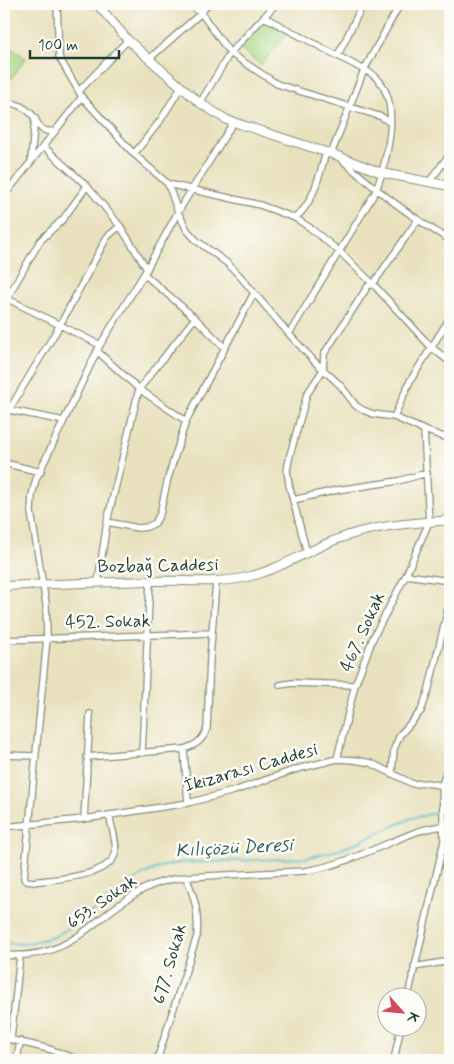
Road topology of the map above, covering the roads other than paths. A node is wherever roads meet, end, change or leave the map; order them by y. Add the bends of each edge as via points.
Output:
1 (57, 4) edge
2 (97, 4) edge
3 (190, 4) edge
4 (208, 4) edge
5 (276, 4) edge
6 (363, 4) edge
7 (400, 4) edge
8 (201, 13) junction
9 (264, 17) junction
10 (128, 40) junction
11 (230, 53) junction
12 (338, 55) junction
13 (149, 59) junction
14 (364, 70) junction
15 (181, 87) junction
16 (81, 94) junction
17 (200, 103) junction
18 (4, 104) edge
19 (349, 106) junction
20 (35, 118) junction
21 (390, 122) junction
22 (233, 123) junction
23 (55, 131) junction
24 (43, 146) junction
25 (134, 154) junction
26 (332, 154) junction
27 (450, 154) edge
28 (31, 161) junction
29 (382, 173) junction
30 (428, 182) junction
31 (168, 184) junction
32 (87, 186) junction
33 (450, 186) edge
34 (191, 190) junction
35 (376, 191) junction
36 (4, 196) edge
37 (178, 212) junction
38 (295, 218) junction
39 (417, 221) junction
40 (120, 226) junction
41 (450, 240) edge
42 (340, 252) junction
43 (146, 272) junction
44 (373, 284) junction
45 (254, 293) junction
46 (6, 297) edge
47 (195, 318) junction
48 (450, 318) edge
49 (60, 325) junction
50 (289, 334) junction
51 (224, 347) junction
52 (431, 347) junction
53 (98, 348) junction
54 (450, 362) edge
55 (323, 370) junction
56 (139, 389) junction
57 (6, 409) edge
58 (394, 417) junction
59 (64, 421) junction
60 (186, 421) junction
61 (424, 430) junction
62 (450, 439) edge
63 (4, 463) edge
64 (41, 472) junction
65 (427, 473) junction
66 (293, 500) junction
67 (450, 520) edge
68 (107, 522) junction
69 (429, 522) junction
70 (307, 553) junction
71 (406, 575) junction
72 (150, 581) junction
73 (450, 581) edge
74 (98, 582) junction
75 (216, 582) junction
76 (42, 584) junction
77 (4, 586) edge
78 (450, 601) edge
79 (212, 634) junction
80 (147, 636) junction
81 (47, 638) junction
82 (4, 640) edge
83 (280, 685) dead end
84 (355, 685) junction
85 (90, 714) dead end
86 (184, 749) junction
87 (142, 753) junction
88 (4, 755) edge
89 (35, 756) junction
90 (87, 757) junction
91 (337, 759) junction
92 (450, 760) edge
93 (392, 774) junction
94 (442, 786) junction
95 (450, 787) edge
96 (188, 803) junction
97 (109, 815) junction
98 (84, 819) junction
99 (450, 824) edge
100 (28, 825) junction
101 (443, 826) junction
102 (4, 827) edge
103 (450, 831) edge
104 (186, 877) junction
105 (4, 955) edge
106 (20, 956) junction
107 (450, 961) edge
108 (414, 968) junction
109 (410, 986) edge
110 (399, 1036) edge
111 (4, 1038) edge
112 (12, 1039) junction
113 (20, 1041) junction
114 (17, 1060) edge
115 (78, 1060) edge
116 (158, 1060) edge
117 (394, 1060) edge

1 - 16 street via 58,57
2 - 10 street
3 - 8 street
4 - 8 street
5 - 9 street
6 - 12 street
7 - 14 street
8 - 11 street
8 - 13 street
9 - 11 street
9 - 12 street
10 - 13 street
10 - 16 street
11 - 17 street
11 - 19 street via 277,84
12 - 14 street
13 - 15 street
14 - 19 street
14 - 21 street via 379,80 385,89
15 - 17 street
15 - 25 street
16 - 23 street
16 - 25 street
17 - 22 street
18 - 20 street via 22,107
19 - 21 street via 382,116
19 - 26 street
20 - 23 street via 39,128 45,132
20 - 28 street
21 - 29 street via 390,139
22 - 26 street
22 - 34 street
23 - 24 street
24 - 28 street
24 - 32 street
25 - 31 street
26 - 29 street
26 - 35 street
26 - 38 street via 309,201
27 - 30 street
28 - 36 street
29 - 30 street
29 - 35 street
30 - 33 street
31 - 34 street
31 - 37 street
32 - 40 street
32 - 46 street via 63,219 40,242
34 - 37 street
34 - 38 street via 260,205
35 - 39 street
35 - 42 street
37 - 43 street
37 - 45 street via 197,241 227,263
38 - 42 street
39 - 41 street
39 - 44 street
40 - 43 street
40 - 49 street via 107,237
42 - 44 street
42 - 50 street
43 - 47 street
43 - 53 street
44 - 52 street
44 - 55 street via 368,286 324,354
45 - 50 street
45 - 51 street
46 - 49 street
47 - 51 street
47 - 56 street
48 - 52 street
49 - 53 street
49 - 57 street
50 - 55 street
51 - 60 street
52 - 54 street
52 - 58 street via 410,381
53 - 56 street
53 - 59 street
55 - 58 street via 356,406 373,414
55 - 66 street via 307,394 290,455 287,470
56 - 60 street
56 - 68 street
57 - 59 street
58 - 61 street
59 - 64 street
60 - 68 street via 155,523 138,528
61 - 62 street
61 - 65 street
63 - 64 street
64 - 76 street via 33,487 31,512
65 - 66 street
65 - 69 street
66 - 70 street
67 - 69 street, Bozbağ Caddesi
68 - 74 street
69 - 70 street, Bozbağ Caddesi via 369,529
69 - 71 street, 467. Sokak
70 - 75 street, Bozbağ Caddesi via 256,575
71 - 73 street
71 - 84 street, 467. Sokak via 373,638
72 - 74 street, Bozbağ Caddesi
72 - 75 street, Bozbağ Caddesi
72 - 80 street
74 - 76 street, Bozbağ Caddesi
75 - 79 street
76 - 77 street, Bozbağ Caddesi
76 - 81 street
78 - 93 street via 428,692 421,711 400,735 394,749
79 - 80 street, 452. Sokak
79 - 86 street via 207,729 199,743
80 - 81 street, 452. Sokak
80 - 87 street
81 - 82 street, 452. Sokak
81 - 89 street
83 - 84 street
84 - 91 street, 467. Sokak
85 - 90 street
86 - 87 street
86 - 96 street
87 - 90 street
88 - 89 street
89 - 100 street
90 - 98 street
91 - 93 street, İkizarası Caddesi via 364,761
91 - 96 street, İkizarası Caddesi via 297,768 234,791
92 - 94 street
93 - 94 street, İkizarası Caddesi via 413,784 426,782
94 - 95 street, İkizarası Caddesi
94 - 101 street
96 - 97 street, İkizarası Caddesi
97 - 98 street, İkizarası Caddesi
97 - 100 street via 116,849 113,860 91,873 33,882 24,879
98 - 100 street, İkizarası Caddesi
99 - 101 street, 653. Sokak
100 - 102 street, İkizarası Caddesi
101 - 103 street
101 - 104 street, 653. Sokak via 418,831 321,868
101 - 108 street via 444,841
104 - 106 street, 653. Sokak via 169,879 141,890 64,946
104 - 116 street, 677. Sokak via 199,919 197,936
105 - 106 street, 653. Sokak
106 - 112 street
107 - 108 street
108 - 109 street
110 - 117 street
111 - 112 street
112 - 113 street
113 - 114 street
113 - 115 street

